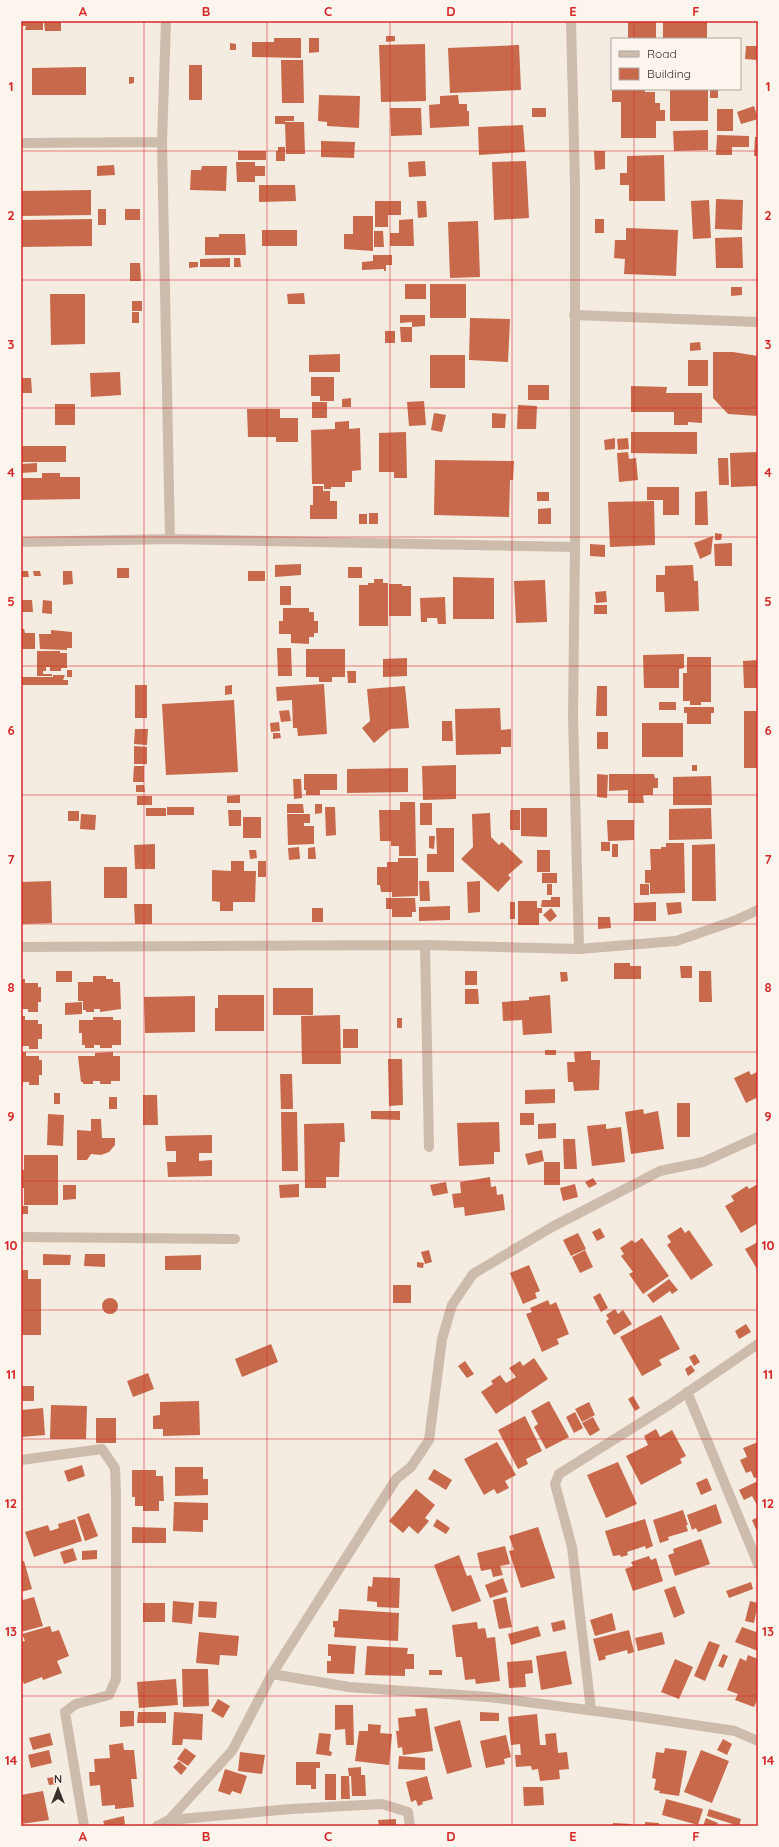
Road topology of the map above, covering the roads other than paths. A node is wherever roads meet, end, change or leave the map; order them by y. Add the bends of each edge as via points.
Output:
1 (166, 21) edge
2 (571, 21) edge
3 (21, 142) edge
4 (162, 142) junction
5 (574, 315) junction
6 (758, 322) edge
7 (170, 539) junction
8 (21, 542) edge
9 (575, 547) junction
10 (758, 910) edge
11 (425, 945) junction
12 (21, 947) edge
13 (579, 949) junction
14 (758, 1137) edge
15 (430, 1147) dead end
16 (21, 1237) edge
17 (235, 1239) dead end
18 (758, 1344) edge
19 (687, 1392) junction
20 (21, 1460) edge
21 (758, 1564) edge
22 (272, 1674) junction
23 (591, 1710) junction
24 (758, 1741) edge
25 (169, 1820) junction
26 (84, 1826) edge
27 (157, 1826) edge
28 (410, 1826) edge

1 - 4 street
2 - 5 street via 575,184
3 - 4 street
4 - 7 street
5 - 6 street
5 - 9 street
7 - 8 street
7 - 9 street
9 - 13 street via 573,716
10 - 13 street via 676,941
11 - 12 street
11 - 13 street
11 - 15 street
14 - 22 street via 703,1162 660,1171 552,1227 473,1274 452,1305 442,1339 429,1440 411,1467 396,1479
16 - 17 street
18 - 19 street
19 - 21 street
19 - 23 street via 560,1474 555,1484 572,1548
20 - 26 street via 102,1449 115,1468 116,1679 109,1695 76,1704 65,1712
22 - 23 street via 349,1686 488,1697
22 - 25 street via 232,1751
23 - 24 street via 735,1732
25 - 27 street
25 - 28 street via 382,1804 408,1812

